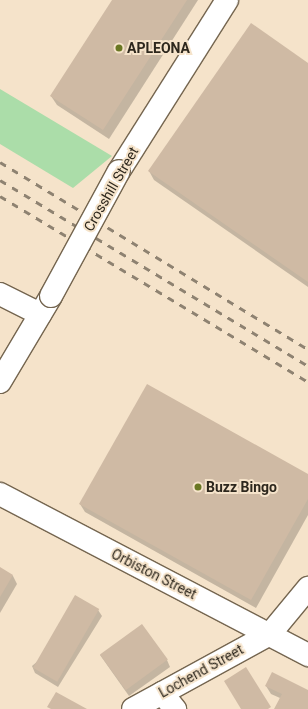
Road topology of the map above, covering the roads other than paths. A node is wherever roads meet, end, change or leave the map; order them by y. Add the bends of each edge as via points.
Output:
1 (227, 0) edge
2 (0, 294) edge
3 (40, 314) junction
4 (0, 382) edge
5 (0, 494) edge
6 (308, 588) edge
7 (270, 634) junction
8 (308, 655) edge
9 (168, 701) edge
10 (132, 709) edge

1 - 3 street, Crosshill Street, bridge via 119,171
2 - 3 street
3 - 4 street, Crosshill Street
5 - 7 street, Orbiston Street
6 - 7 street
7 - 8 street, Orbiston Street
7 - 9 street, Lochend Street
9 - 10 street, Lochend Street

